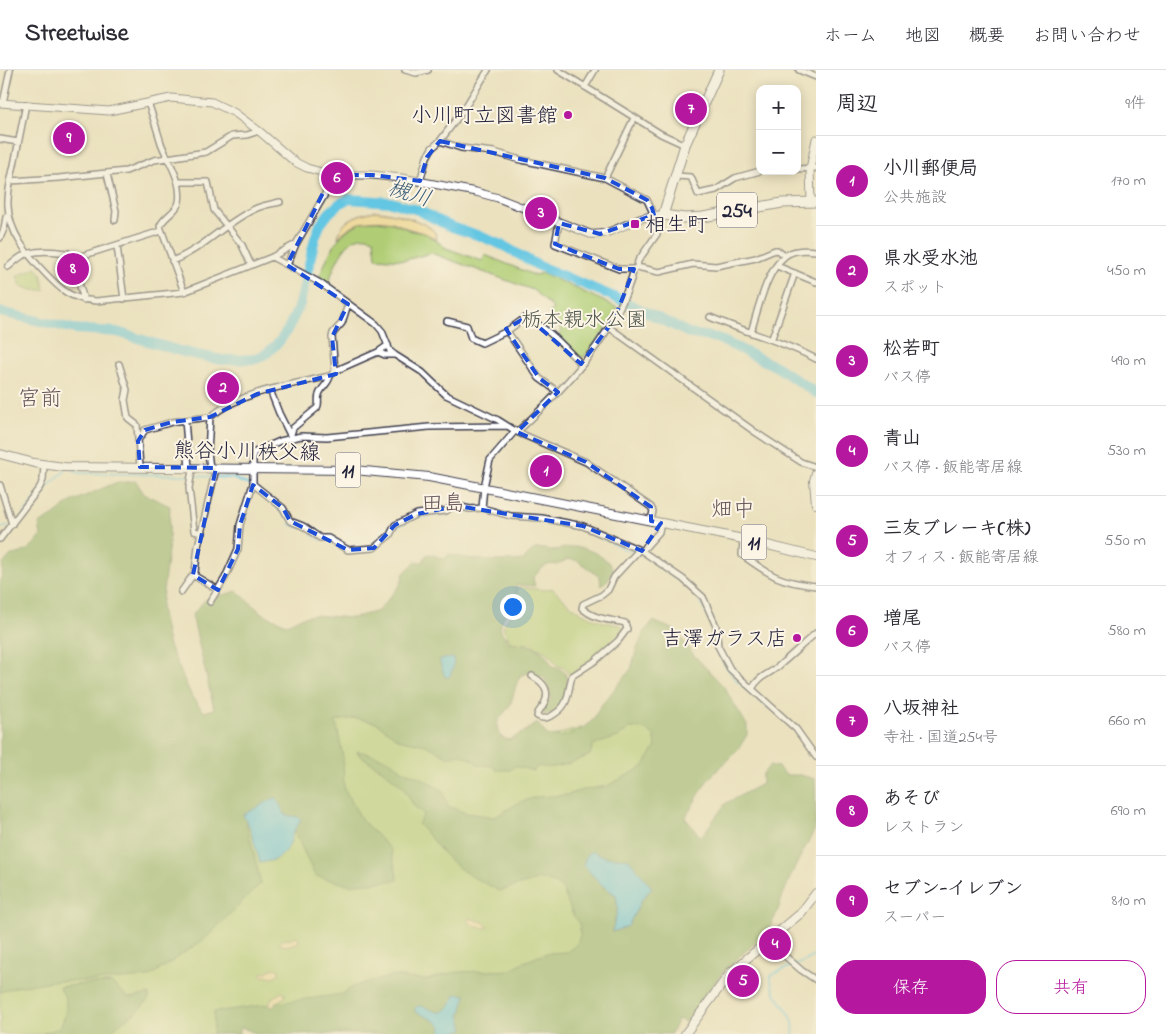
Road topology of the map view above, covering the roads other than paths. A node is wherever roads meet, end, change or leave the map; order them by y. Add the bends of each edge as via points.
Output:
1 (10, 70) edge
2 (405, 70) edge
3 (428, 70) edge
4 (488, 70) edge
5 (558, 70) edge
6 (595, 70) edge
7 (718, 70) edge
8 (799, 70) edge
9 (816, 77) edge
10 (585, 87) junction
11 (2, 103) edge
12 (148, 103) junction
13 (26, 104) junction
14 (634, 118) junction
15 (259, 130) junction
16 (0, 139) edge
17 (816, 139) edge
18 (440, 140) junction
19 (18, 142) junction
20 (685, 146) junction
21 (167, 157) junction
22 (813, 168) edge
23 (756, 172) edge
24 (107, 174) junction
25 (332, 175) junction
26 (676, 176) junction
27 (605, 178) junction
28 (10, 181) junction
29 (178, 182) junction
30 (420, 182) junction
31 (280, 202) dead end
32 (814, 202) edge
33 (0, 206) edge
34 (8, 206) junction
35 (9, 215) junction
36 (659, 215) junction
37 (115, 220) dead end
38 (559, 223) junction
39 (228, 225) junction
40 (161, 231) junction
41 (0, 238) edge
42 (296, 244) junction
43 (117, 246) junction
44 (816, 252) edge
45 (29, 254) junction
46 (785, 256) junction
47 (272, 257) junction
48 (72, 259) junction
49 (172, 261) junction
50 (251, 264) junction
51 (287, 265) junction
52 (777, 266) junction
53 (8, 267) dead end
54 (635, 268) junction
55 (795, 273) junction
56 (816, 282) edge
57 (184, 292) junction
58 (124, 299) junction
59 (84, 300) junction
60 (348, 304) junction
61 (710, 317) dead end
62 (448, 321) dead end
63 (610, 328) junction
64 (507, 331) junction
65 (752, 332) junction
66 (772, 338) junction
67 (388, 345) junction
68 (378, 352) junction
69 (394, 355) junction
70 (816, 359) edge
71 (120, 364) dead end
72 (581, 364) junction
73 (335, 371) junction
74 (330, 376) junction
75 (270, 390) junction
76 (558, 392) junction
77 (210, 417) junction
78 (186, 420) junction
79 (507, 426) junction
80 (516, 432) junction
81 (290, 436) junction
82 (138, 440) junction
83 (0, 454) edge
84 (44, 465) junction
85 (140, 467) junction
86 (816, 467) edge
87 (213, 468) junction
88 (253, 468) junction
89 (190, 469) junction
90 (816, 473) edge
91 (253, 484) junction
92 (0, 486) edge
93 (484, 487) junction
94 (816, 504) edge
95 (482, 508) junction
96 (651, 521) junction
97 (661, 523) junction
98 (12, 524) junction
99 (202, 533) junction
100 (0, 539) edge
101 (743, 540) junction
102 (640, 551) junction
103 (816, 557) edge
104 (193, 575) junction
105 (816, 586) edge
106 (218, 590) junction
107 (181, 592) dead end
108 (210, 602) dead end
109 (816, 633) edge
110 (532, 676) dead end
111 (752, 690) junction
112 (816, 757) edge
113 (816, 893) edge
114 (768, 941) junction
115 (814, 977) edge
116 (685, 1034) edge

1 - 11 street
2 - 3 street via 416,73
4 - 18 street
5 - 10 street
6 - 10 street
7 - 20 highway
8 - 9 street
10 - 14 street
11 - 13 street
12 - 13 street via 109,111
12 - 15 street via 175,98 212,102 228,108
12 - 21 street
13 - 19 street
14 - 20 street
14 - 27 street
15 - 21 street via 232,136 206,152
15 - 25 street via 299,165
16 - 19 street
17 - 22 street
18 - 27 street via 461,148 494,152
18 - 30 street via 427,157
19 - 28 street
20 - 26 highway
21 - 24 street
21 - 29 street
22 - 32 street
23 - 26 street via 735,178 716,190 698,194 692,177
24 - 28 street
24 - 37 street via 116,211
25 - 30 street via 372,175
25 - 42 street via 324,196
26 - 36 highway
27 - 36 street via 647,200
28 - 34 street
29 - 39 street via 208,182 214,210
29 - 40 street via 179,202 162,221
30 - 38 street via 498,198
31 - 39 street via 258,208
32 - 36 highway, 254 via 763,205 703,217
33 - 34 street
34 - 35 street
35 - 41 street
35 - 45 street via 18,241
36 - 38 street via 643,217 600,234
36 - 54 street via 657,234
38 - 54 street via 555,244 619,269
39 - 49 street via 187,255
39 - 50 street
40 - 43 street
40 - 49 street
42 - 47 street
42 - 51 street
43 - 48 street
43 - 58 street
44 - 46 street via 803,250
45 - 48 street via 68,253
45 - 53 street
45 - 59 street via 60,289
46 - 52 street
46 - 54 street via 775,250 756,258 716,266 693,264 659,272
47 - 50 street
47 - 51 street
48 - 59 street
49 - 57 street
50 - 57 street
51 - 60 street via 320,283
52 - 55 street
52 - 65 street via 766,286
54 - 63 street
55 - 56 street
55 - 66 street
57 - 58 street
58 - 59 street
60 - 67 street via 376,324
60 - 73 street via 342,323 332,337
61 - 65 street
62 - 64 street via 467,326 471,338 482,343
63 - 72 street
63 - 86 street via 754,432 801,462
64 - 72 street via 525,318 532,321
64 - 76 street via 539,378
65 - 66 street
66 - 70 street
67 - 68 street
67 - 69 street
68 - 69 street
68 - 73 street
69 - 79 street via 422,372 446,395
71 - 82 street via 127,390 128,418 137,424
72 - 76 street
73 - 74 street
74 - 75 street
74 - 81 street via 318,396 317,408 293,428
75 - 77 street via 225,407
75 - 81 street
76 - 80 street
77 - 78 street
77 - 87 street via 208,452
78 - 82 street via 145,430
78 - 89 street
79 - 80 street
79 - 81 street
80 - 93 street via 490,460
80 - 96 street via 597,468 651,507
81 - 88 street via 253,453
82 - 85 street
83 - 84 main road, 熊谷小川秩父線 / 11
84 - 85 main road, 熊谷小川秩父線 / 11
84 - 98 street via 40,487
85 - 89 main road, 熊谷小川秩父線 / 11
87 - 88 main road, 熊谷小川秩父線 / 11
87 - 89 main road, 熊谷小川秩父線 / 11
87 - 99 street
88 - 91 street
88 - 93 main road, 熊谷小川秩父線 / 11 via 373,471
89 - 99 street via 194,531
90 - 94 main road
91 - 95 street via 283,508 290,521 348,550 374,548 390,535 395,525 417,514 438,513 457,506
91 - 106 street via 240,525 238,549
92 - 98 street
93 - 95 street
93 - 96 main road, 熊谷小川秩父線 / 11
95 - 102 street via 511,516 582,526
96 - 97 main road, 熊谷小川秩父線 / 11
97 - 101 main road, 熊谷小川秩父線 / 11
97 - 102 street via 659,532
98 - 100 street
99 - 104 street
101 - 103 main road, 熊谷小川秩父線 / 11
101 - 105 street via 742,554 763,570 776,578
102 - 110 street via 614,577 608,590 583,604 582,608 590,615 624,623 628,629 595,661 572,676 565,704 548,718 537,716 547,697 547,689 544,683
102 - 111 street via 683,579 703,597 716,626 720,652 730,669
104 - 106 street
104 - 107 street
106 - 108 street
109 - 111 street via 780,666 762,675
111 - 112 street via 796,729
113 - 114 main road via 801,913
114 - 115 street
114 - 116 main road via 731,972

